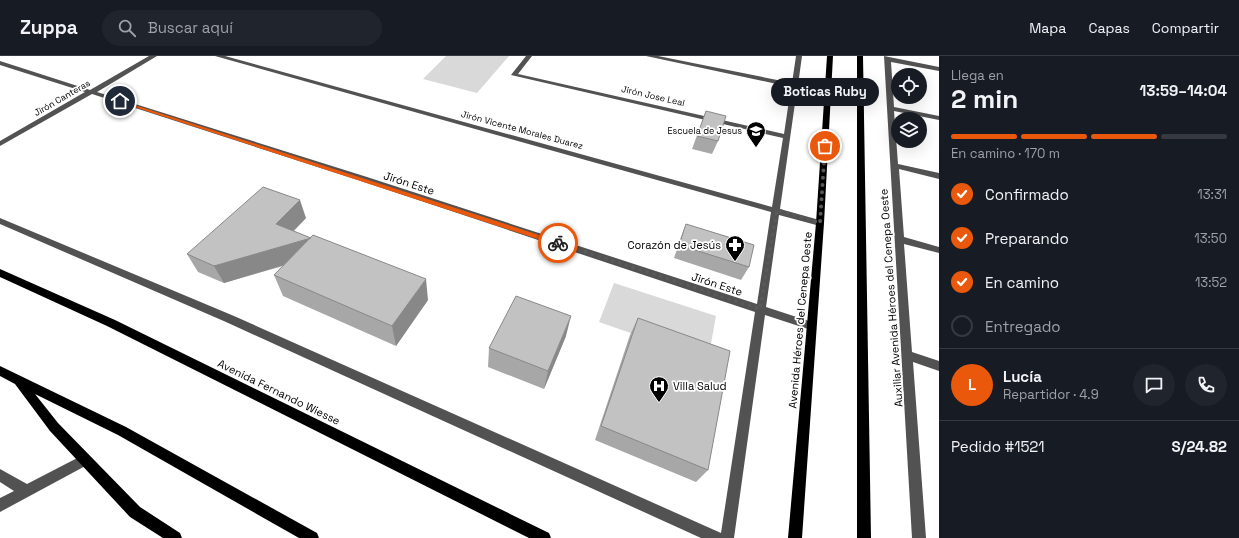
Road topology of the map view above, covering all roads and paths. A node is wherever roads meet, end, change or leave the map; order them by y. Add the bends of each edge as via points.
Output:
1 (154, 56) edge
2 (218, 56) edge
3 (529, 56) edge
4 (649, 56) edge
5 (799, 56) edge
6 (830, 56) edge
7 (860, 56) edge
8 (887, 58) edge
9 (0, 63) edge
10 (939, 69) edge
11 (794, 86) junction
12 (91, 92) junction
13 (829, 93) junction
14 (890, 108) junction
15 (939, 118) edge
16 (787, 137) junction
17 (0, 144) edge
18 (894, 166) junction
19 (939, 176) edge
20 (777, 210) junction
21 (0, 221) edge
22 (820, 223) junction
23 (899, 239) junction
24 (939, 250) edge
25 (0, 273) edge
26 (760, 309) junction
27 (811, 326) junction
28 (907, 355) junction
29 (939, 366) edge
30 (0, 371) edge
31 (19, 381) junction
32 (85, 460) junction
33 (0, 475) edge
34 (26, 491) junction
35 (0, 505) edge
36 (175, 538) edge
37 (312, 538) edge
38 (544, 538) edge
39 (717, 538) edge
40 (727, 538) edge
41 (795, 538) edge
42 (864, 538) edge
43 (919, 538) edge

1 - 12 street, Jirón Canteras
2 - 20 street, Jirón Vicente Morales Duarez
3 - 16 street, Jirón Jose Leal via 514,75
4 - 11 street
5 - 11 street
6 - 13 main road, Avenida Héroes del Cenepa Oeste
7 - 42 main road
8 - 10 street
8 - 14 street, Auxiliar Avenida Héroes del Cenepa Oeste
9 - 12 street, Jirón Este
11 - 13 street
11 - 16 street
12 - 17 street, Jirón Canteras
12 - 26 street, Jirón Este
13 - 22 main road, Avenida Héroes del Cenepa Oeste
14 - 15 street
14 - 18 street, Auxiliar Avenida Héroes del Cenepa Oeste
16 - 20 street
18 - 19 street
18 - 23 street, Auxiliar Avenida Héroes del Cenepa Oeste
20 - 22 street, Jirón Vicente Morales Duarez
20 - 26 street
21 - 39 street via 230,319
22 - 27 main road, Avenida Héroes del Cenepa Oeste
23 - 24 street
23 - 28 street, Auxiliar Avenida Héroes del Cenepa Oeste
25 - 38 main road, Avenida Fernando Wiesse via 111,323
26 - 27 street, Jirón Este
26 - 40 street
27 - 41 main road, Avenida Héroes del Cenepa Oeste
28 - 29 street
28 - 43 street, Auxiliar Avenida Héroes del Cenepa Oeste
30 - 31 main road
31 - 32 main road via 54,427
31 - 37 main road via 122,431
32 - 34 street
32 - 36 main road via 135,512
33 - 34 street
34 - 35 street

